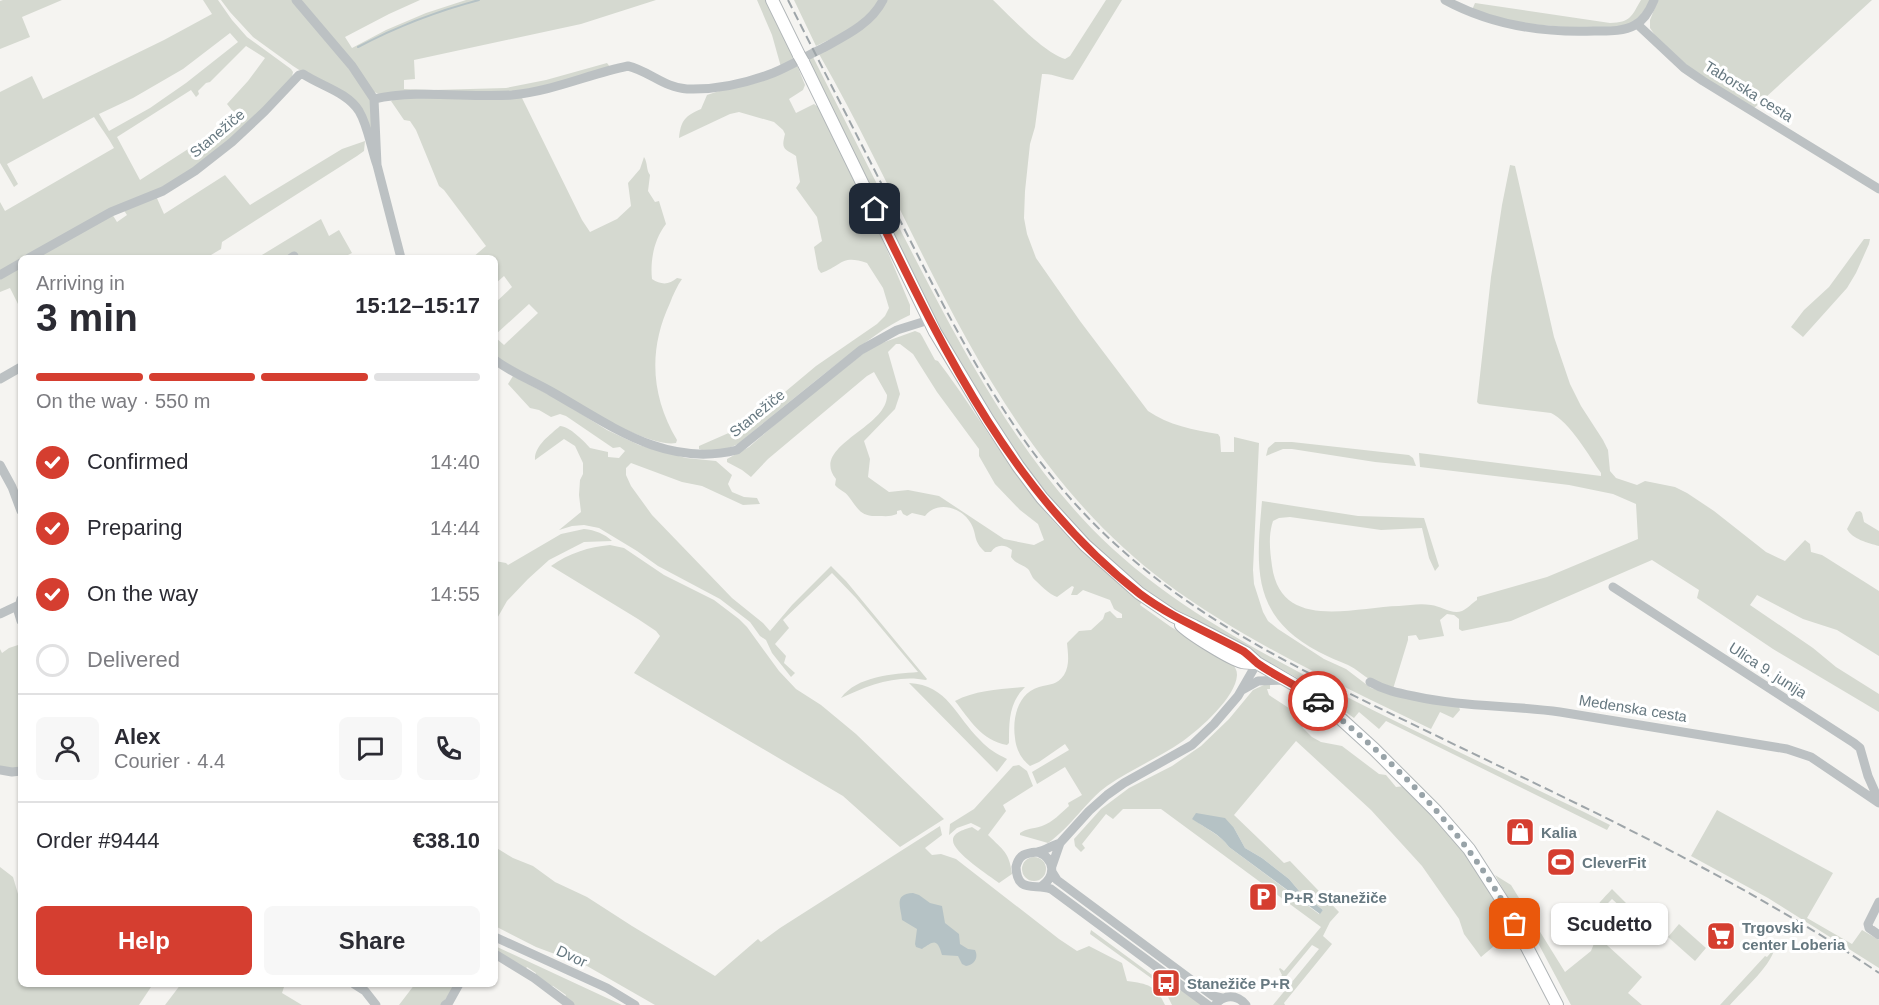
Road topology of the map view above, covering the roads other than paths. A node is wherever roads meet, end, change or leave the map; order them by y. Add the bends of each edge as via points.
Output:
1 (296, 0) edge
2 (772, 0) edge
3 (883, 0) edge
4 (1445, 0) edge
5 (1654, 0) edge
6 (1637, 24) junction
7 (374, 99) junction
8 (377, 165) junction
9 (1879, 189) edge
10 (35, 255) edge
11 (400, 255) edge
12 (18, 265) edge
13 (0, 275) edge
14 (929, 320) junction
15 (498, 362) edge
16 (18, 369) edge
17 (0, 379) edge
18 (0, 465) edge
19 (18, 504) edge
20 (1613, 587) dead end
21 (18, 603) edge
22 (0, 614) edge
23 (1257, 663) junction
24 (1288, 681) junction
25 (1370, 682) dead end
26 (1242, 690) junction
27 (0, 770) edge
28 (18, 771) edge
29 (1879, 802) edge
30 (1060, 843) junction
31 (1038, 852) junction
32 (1052, 869) junction
33 (1042, 886) junction
34 (1879, 902) edge
35 (1879, 936) edge
36 (498, 938) edge
37 (498, 956) edge
38 (359, 987) edge
39 (457, 987) edge
40 (1218, 1002) edge
41 (1553, 1002) edge
42 (448, 1004) edge
43 (376, 1005) edge
44 (570, 1005) edge
45 (635, 1005) edge
46 (1208, 1005) edge
47 (1246, 1005) edge

1 - 7 street via 352,66
2 - 14 main road
3 - 7 street via 874,14 849,34 775,72 737,83 686,89 628,66 536,92 491,96 396,95
4 - 6 street via 1474,14 1518,27 1586,32 1614,31
5 - 6 street
6 - 9 street, Taborska cesta via 1703,81
7 - 8 street, Stanežiče
8 - 10 street, Stanežiče via 364,122 353,103 299,75 266,111 195,171
8 - 11 street, Stanežiče
12 - 13 street
14 - 15 street, Stanežiče via 897,330 861,350 737,450 717,455 655,447 629,437
14 - 23 main road via 1018,466 1061,521 1140,593
16 - 17 street
18 - 19 street
20 - 29 street, Ulica 9. junija via 1854,743 1860,748
21 - 22 street
23 - 24 main road
23 - 26 street
24 - 26 street via 1258,681
24 - 41 main road via 1360,736 1458,835 1501,897
25 - 29 street, Medenska cesta via 1388,691 1449,703 1560,711 1787,749 1811,757
26 - 30 street via 1192,745 1107,795
27 - 28 street
30 - 31 street
30 - 32 street
31 - 32 street via 1048,858
31 - 33 street via 1022,855 1016,872 1023,884 1032,888
32 - 33 street
32 - 40 street via 1055,878
33 - 46 street
34 - 35 street via 1869,920 1869,928
36 - 45 street, Dvor via 607,988
37 - 44 street
38 - 43 street
39 - 42 street
40 - 47 street via 1229,996

